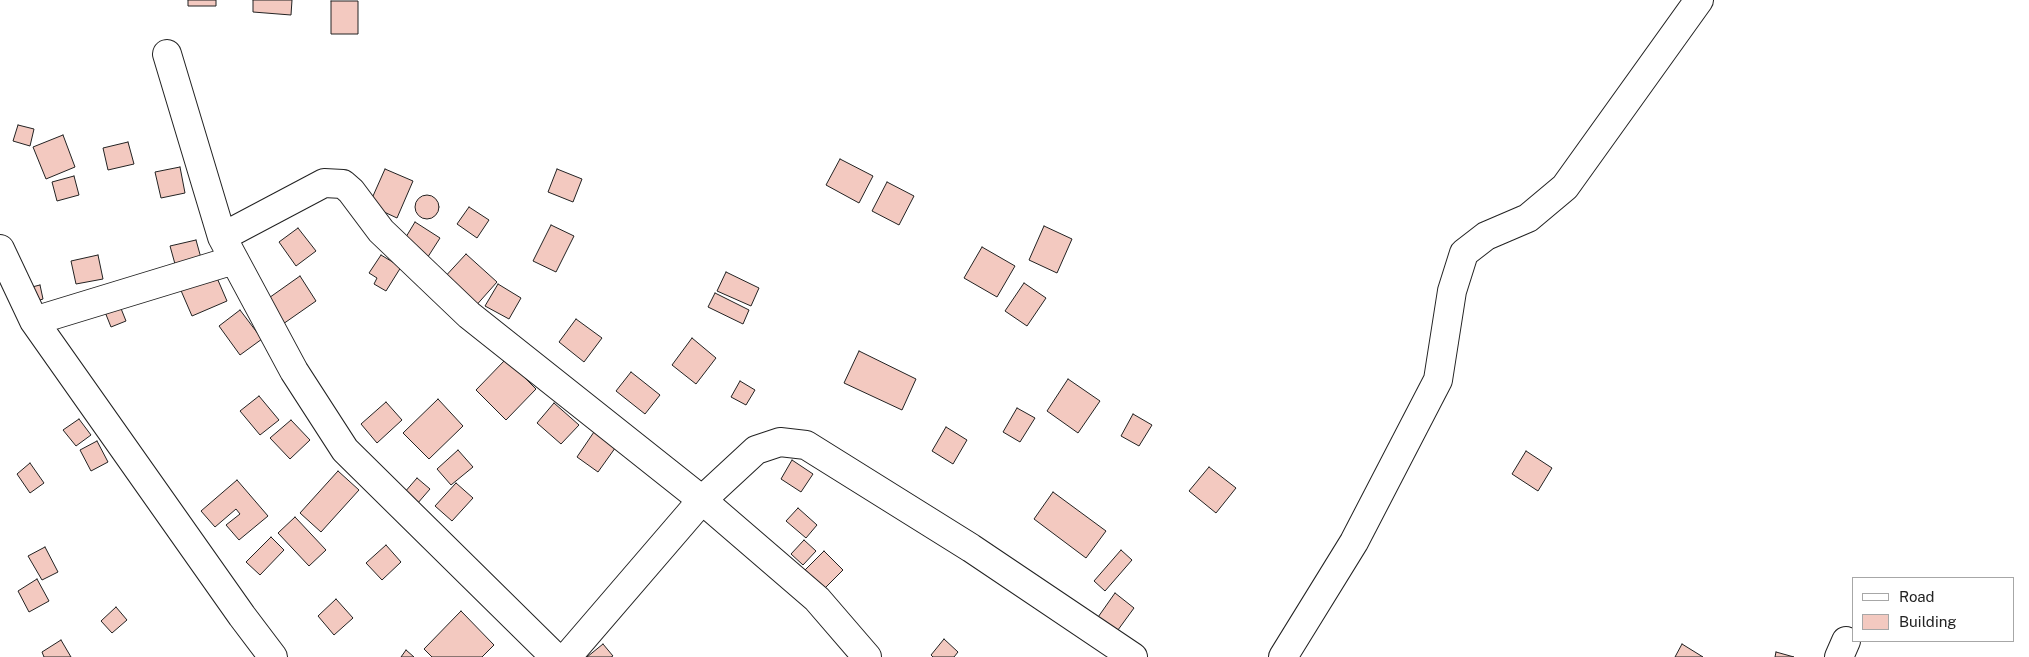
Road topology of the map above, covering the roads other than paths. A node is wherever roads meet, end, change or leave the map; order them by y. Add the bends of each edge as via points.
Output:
1 (1699, 0) edge
2 (167, 54) dead end
3 (228, 248) junction
4 (0, 249) edge
5 (34, 321) junction
6 (702, 500) junction
7 (273, 657) edge
8 (555, 657) edge
9 (567, 657) edge
10 (867, 657) edge
11 (1133, 657) edge
12 (1283, 657) edge

1 - 12 street via 1565,187 1528,218 1486,236 1464,253 1452,291 1438,380 1354,542
2 - 3 street
3 - 5 street
3 - 6 street via 324,184 343,184 381,231 469,315
3 - 8 street via 294,371 345,450
4 - 5 street
5 - 7 street
6 - 9 street
6 - 10 street via 818,599
6 - 11 street via 756,450 780,442 806,445 971,548

